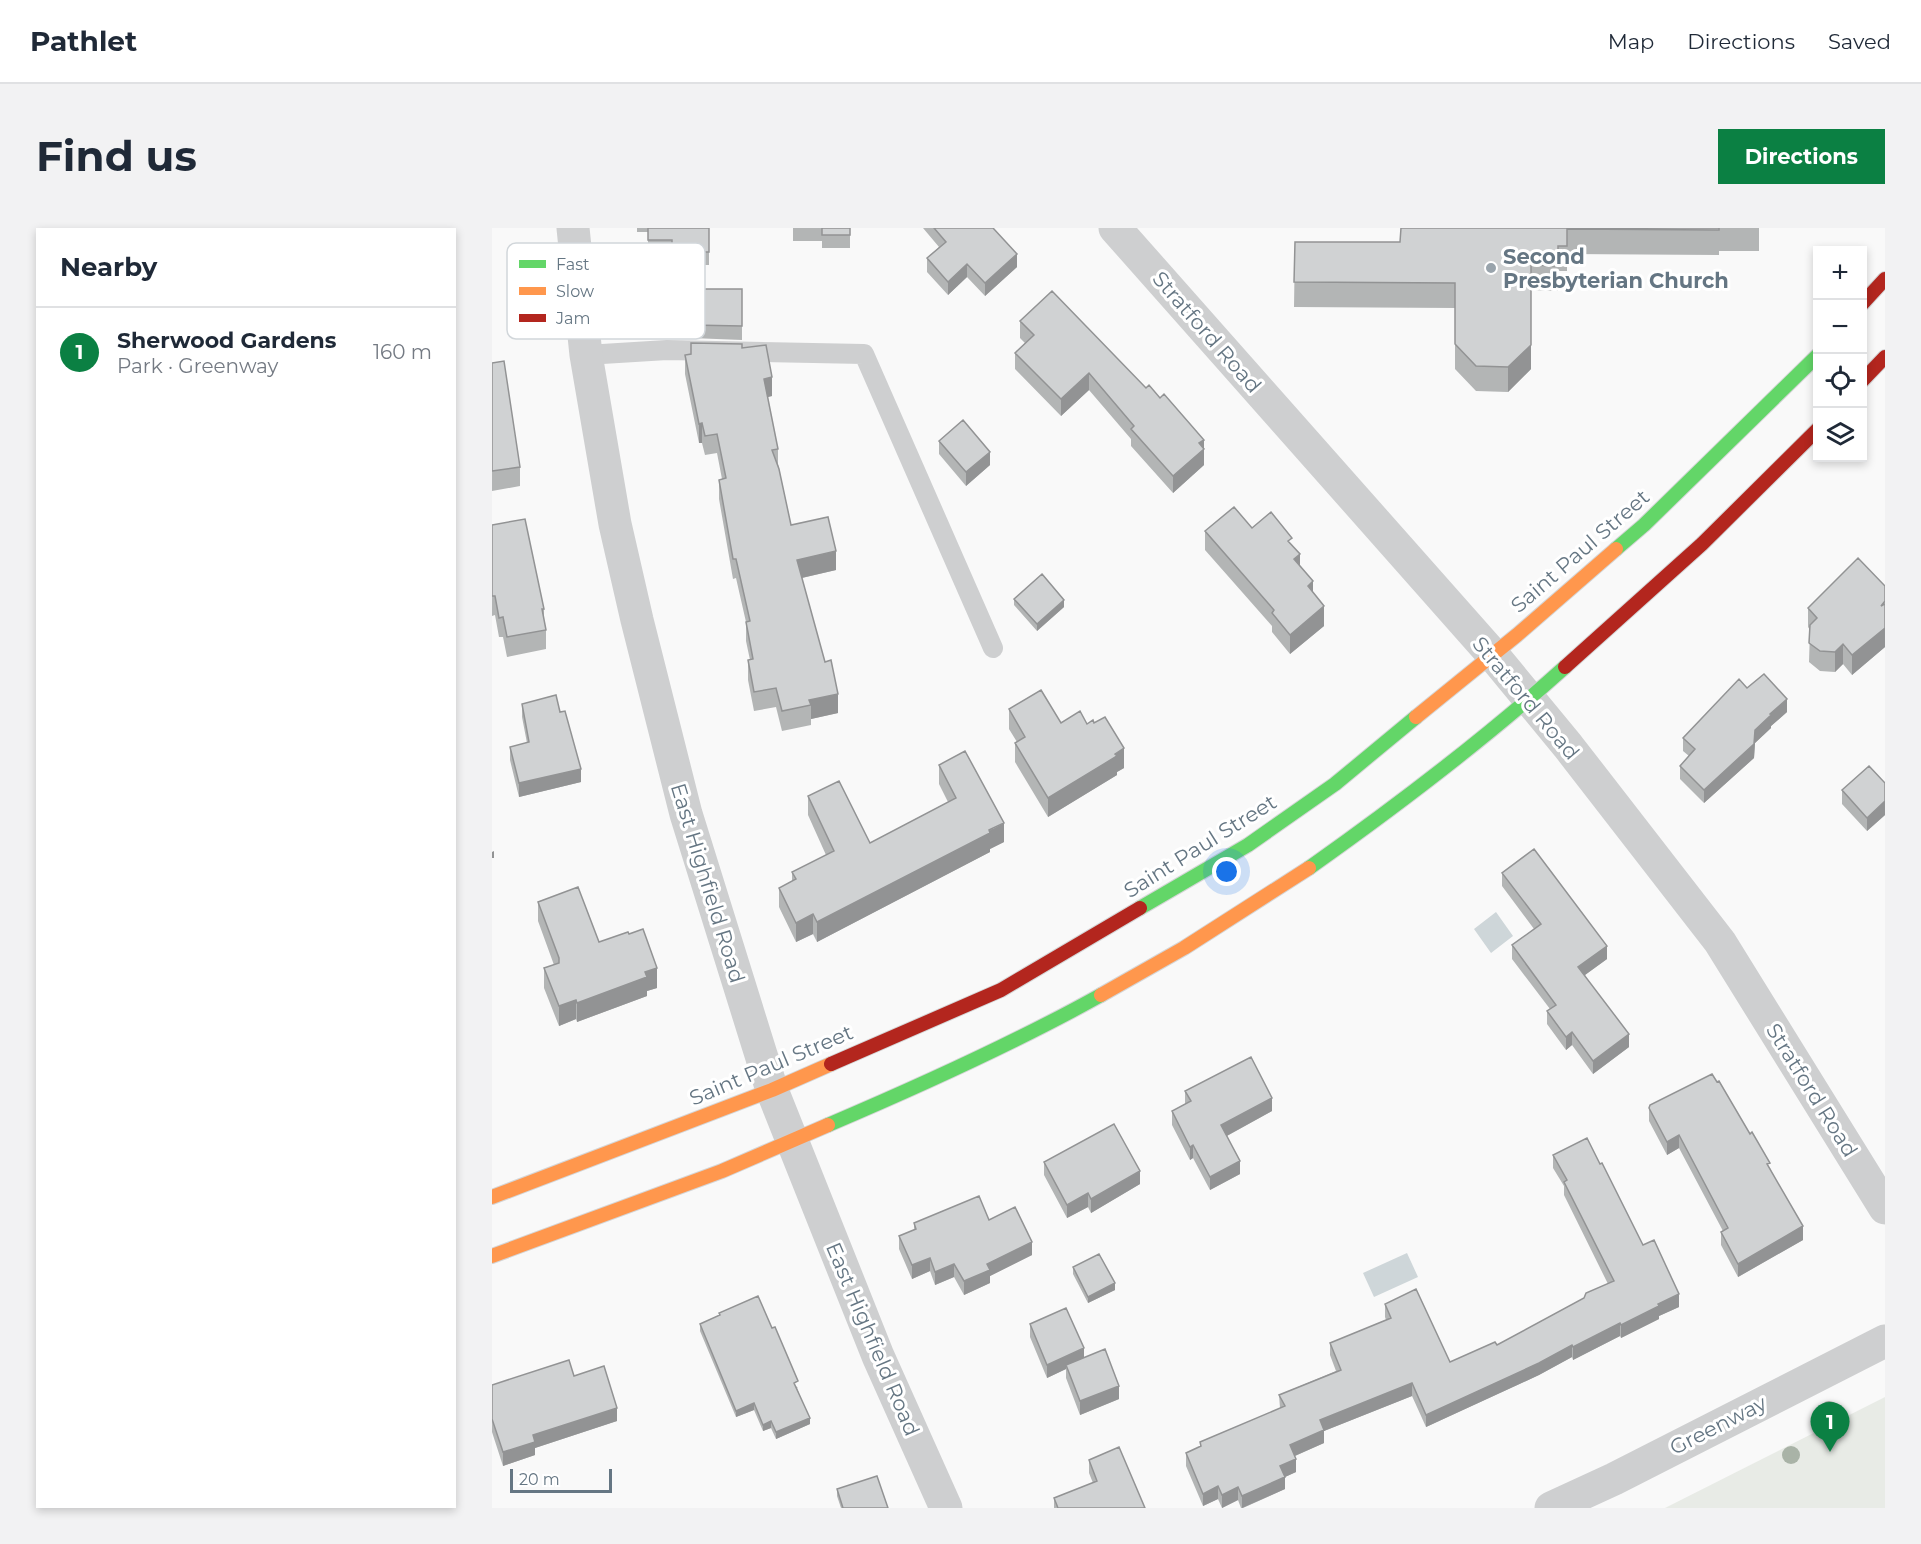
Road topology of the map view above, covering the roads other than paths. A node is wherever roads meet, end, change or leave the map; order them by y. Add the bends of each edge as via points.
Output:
1 (573, 228) edge
2 (1115, 228) edge
3 (575, 243) edge
4 (1885, 279) edge
5 (1867, 300) edge
6 (584, 339) edge
7 (586, 355) junction
8 (1885, 357) edge
9 (1813, 360) edge
10 (1867, 377) edge
11 (1813, 434) edge
12 (993, 648) dead end
13 (1493, 655) junction
14 (1530, 699) junction
15 (772, 1090) junction
16 (791, 1142) junction
17 (492, 1197) edge
18 (1885, 1208) edge
19 (492, 1256) edge
20 (1885, 1341) edge
21 (946, 1508) edge
22 (1551, 1508) edge

1 - 3 street, East Highfield Road
2 - 13 street, Stratford Road
4 - 5 main road
6 - 7 street, East Highfield Road
7 - 12 lane via 667,350 864,354
7 - 15 street, East Highfield Road via 615,524 657,704 686,814
8 - 10 main road
9 - 13 main road, Saint Paul Street via 1644,525
11 - 14 main road via 1702,544
13 - 14 street, Stratford Road
13 - 15 main road, Saint Paul Street via 1335,784 1248,845 1001,990
14 - 16 main road via 1401,802 1309,868 1184,948 1042,1028
14 - 18 street, Stratford Road via 1720,942
15 - 16 street, East Highfield Road
15 - 17 main road, Saint Paul Street
16 - 19 main road
16 - 21 street, East Highfield Road via 878,1356
20 - 22 street, Greenway

